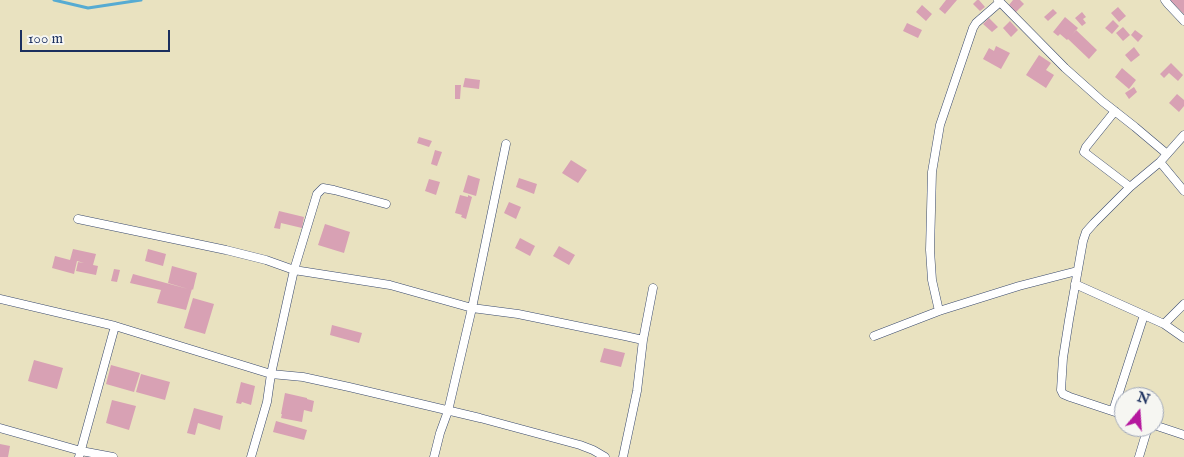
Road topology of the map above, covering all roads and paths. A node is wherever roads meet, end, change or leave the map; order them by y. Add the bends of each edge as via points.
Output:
1 (1165, 0) edge
2 (999, 1) edge
3 (1183, 18) edge
4 (1115, 112) junction
5 (1184, 135) edge
6 (506, 144) dead end
7 (1167, 154) junction
8 (1160, 162) junction
9 (1130, 187) junction
10 (1184, 191) edge
11 (386, 204) dead end
12 (78, 220) dead end
13 (294, 270) junction
14 (1077, 271) junction
15 (1075, 284) junction
16 (653, 288) dead end
17 (0, 299) edge
18 (1184, 304) edge
19 (472, 308) junction
20 (939, 311) junction
21 (1144, 315) junction
22 (1164, 324) junction
23 (115, 326) junction
24 (874, 336) dead end
25 (1184, 338) edge
26 (642, 340) junction
27 (271, 374) junction
28 (448, 411) junction
29 (1113, 411) joint
30 (0, 428) edge
31 (1164, 428) edge
32 (1184, 434) edge
33 (1145, 437) edge
34 (80, 454) edge
35 (113, 457) edge
36 (252, 457) edge
37 (434, 457) edge
38 (605, 457) edge
39 (623, 457) edge
40 (1139, 457) edge

1 - 3 street
2 - 4 street via 1065,68
2 - 20 street via 973,28 940,125 932,172 930,250
4 - 7 street
4 - 9 street via 1084,152
5 - 7 street
6 - 19 street
7 - 8 street
8 - 9 street
8 - 10 street
9 - 14 street via 1086,232
11 - 13 street via 323,188 317,194
12 - 13 street via 226,250
13 - 19 street via 390,285
13 - 27 street
14 - 15 street
14 - 20 street
15 - 21 street
15 - 29 street via 1061,390 1070,397
16 - 26 street
17 - 23 street
18 - 22 street
19 - 26 street via 518,314
19 - 28 street
20 - 24 street
21 - 22 street
21 - 29 street
22 - 25 street
23 - 27 street
23 - 34 street
26 - 39 street via 637,391
27 - 28 street via 312,379
27 - 36 street
28 - 37 street
28 - 38 street via 580,445
30 - 34 street
31 - 32 street
33 - 40 street
34 - 35 street

